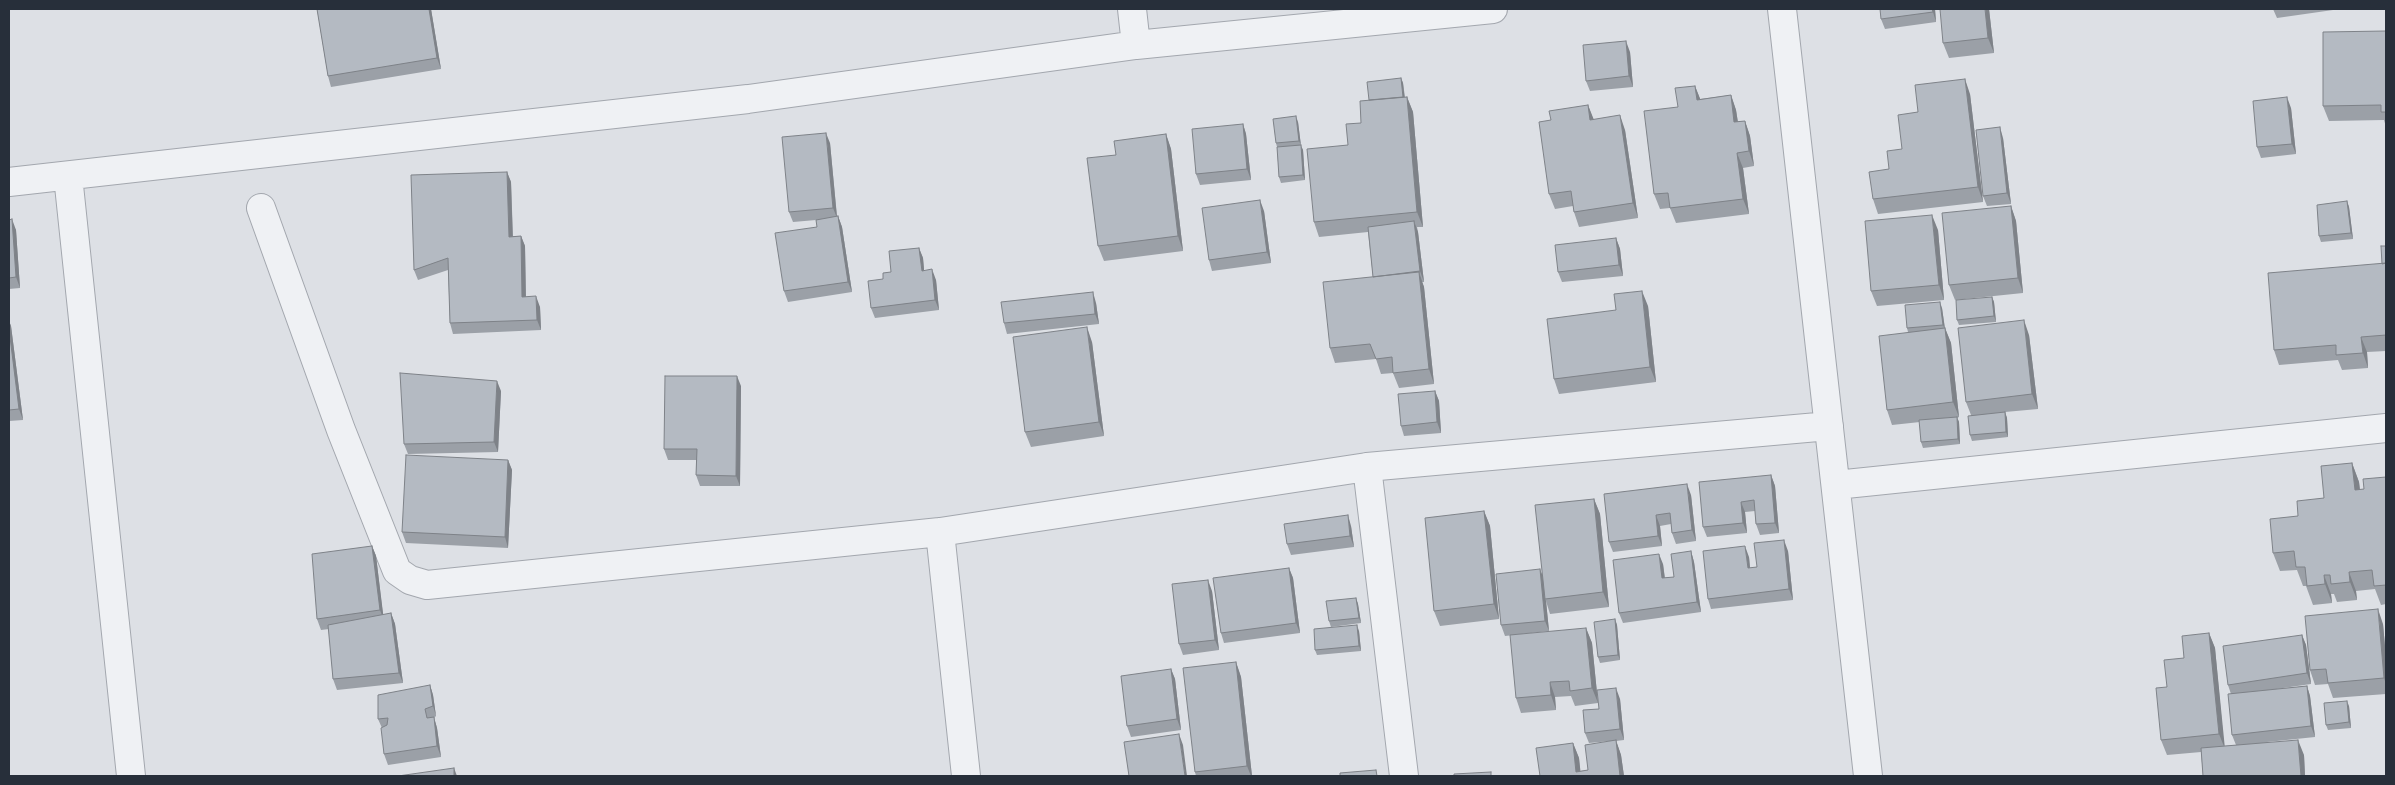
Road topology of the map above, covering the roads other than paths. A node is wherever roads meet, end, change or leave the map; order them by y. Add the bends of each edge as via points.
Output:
1 (1132, 9) edge
2 (1493, 9) edge
3 (1782, 9) edge
4 (1136, 45) junction
5 (68, 176) junction
6 (9, 182) edge
7 (261, 208) dead end
8 (1829, 426) junction
9 (2386, 428) edge
10 (1368, 467) junction
11 (1836, 485) junction
12 (940, 532) junction
13 (131, 776) edge
14 (966, 776) edge
15 (1404, 776) edge
16 (1868, 776) edge

1 - 4 street
2 - 4 street
3 - 8 street
4 - 5 street via 748,99
5 - 6 street
5 - 13 street
7 - 12 street via 341,430 398,571 410,580 427,585
8 - 10 street
8 - 11 street
9 - 11 street
10 - 12 street
10 - 15 street
11 - 16 street
12 - 14 street

